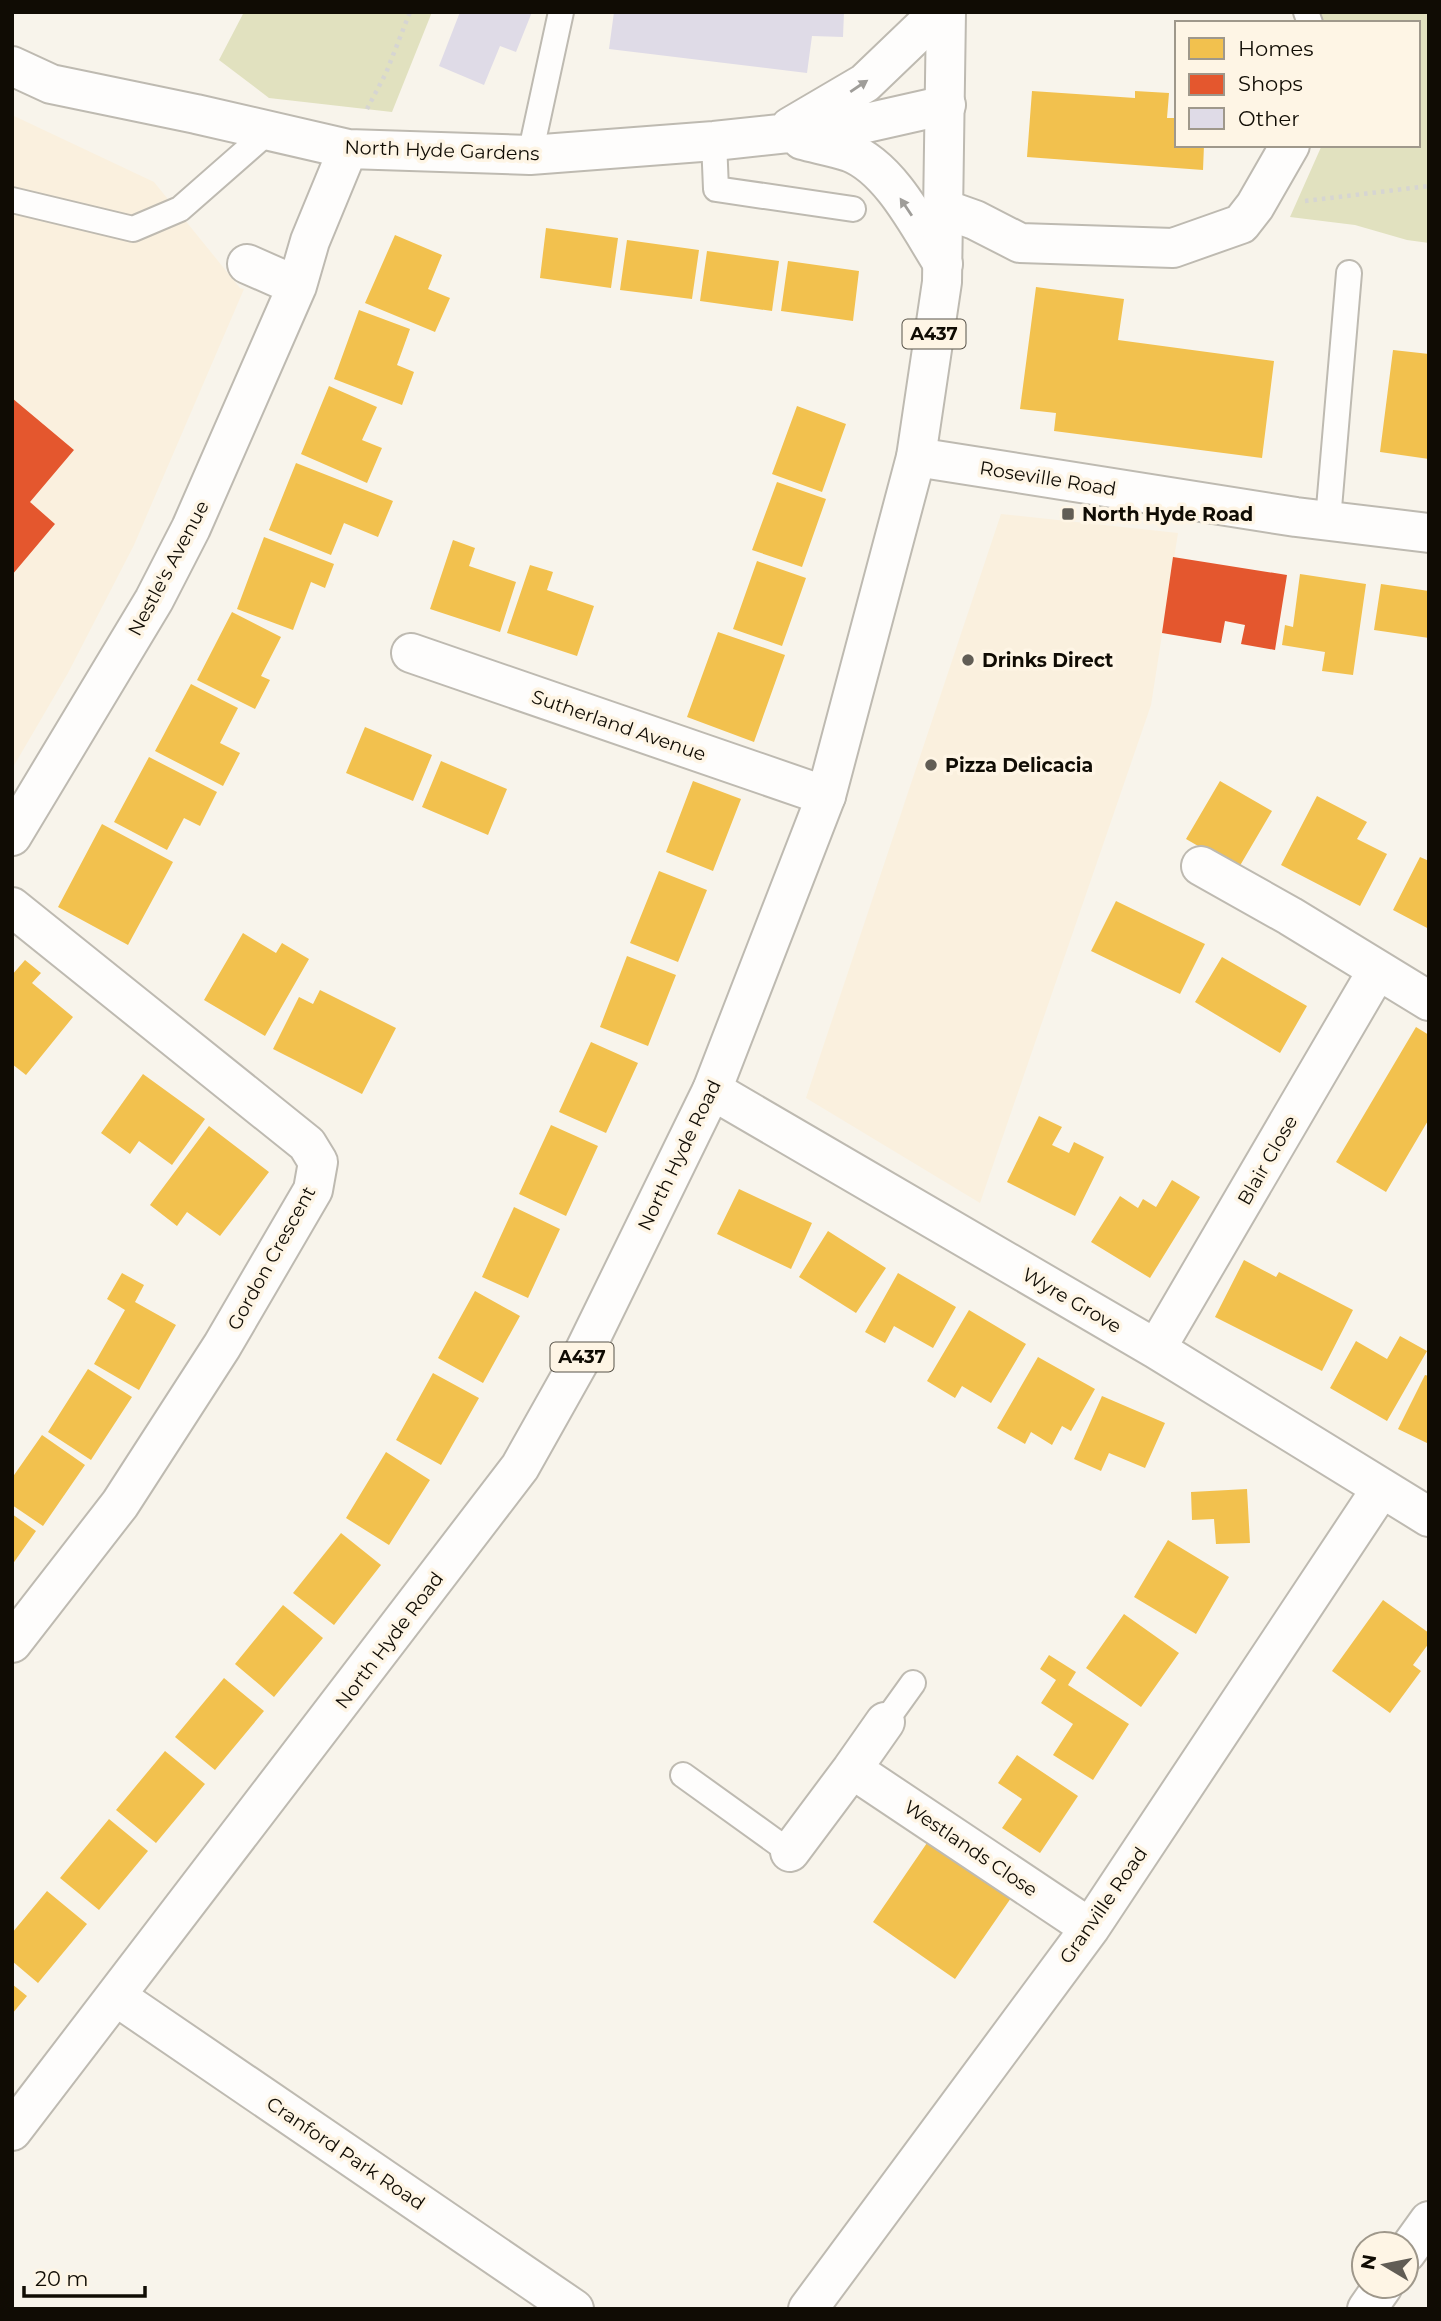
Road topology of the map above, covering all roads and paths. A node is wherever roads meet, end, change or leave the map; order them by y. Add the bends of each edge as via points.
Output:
1 (410, 12) edge
2 (561, 12) edge
3 (939, 12) edge
4 (946, 12) edge
5 (12, 66) edge
6 (946, 105) junction
7 (270, 130) junction
8 (779, 134) junction
9 (714, 141) junction
10 (1289, 147) edge
11 (348, 149) junction
12 (530, 155) junction
13 (1429, 186) edge
14 (1329, 198) dead end
15 (12, 200) edge
16 (853, 209) dead end
17 (944, 209) junction
18 (247, 264) dead end
19 (943, 264) junction
20 (1349, 273) dead end
21 (298, 286) junction
22 (916, 457) junction
23 (1328, 520) junction
24 (1429, 533) edge
25 (411, 653) dead end
26 (826, 796) junction
27 (12, 835) edge
28 (1200, 866) dead end
29 (12, 907) edge
30 (1377, 971) junction
31 (1429, 1001) edge
32 (712, 1090) junction
33 (1156, 1349) junction
34 (1381, 1489) junction
35 (1429, 1517) edge
36 (12, 1643) edge
37 (913, 1683) dead end
38 (885, 1722) joint
39 (852, 1769) junction
40 (683, 1775) dead end
41 (790, 1852) joint
42 (1090, 1928) junction
43 (117, 1997) junction
44 (12, 2132) edge
45 (574, 2309) edge
46 (808, 2309) edge

1 - 11 path
2 - 12 lane
8 -> 3 street via 865,83
4 - 6 street, North Hyde Road / A437
5 - 7 street, North Hyde Gardens via 51,84
6 - 8 street, North Hyde Gardens via 853,126
6 - 17 street, North Hyde Road / A437
7 - 11 street, North Hyde Gardens
7 - 15 lane via 180,209 133,229
8 - 9 street, North Hyde Gardens
19 -> 8 street via 880,172 852,153
9 - 12 street, North Hyde Gardens
9 - 16 lane via 716,189
10 - 17 street via 1241,224 1173,248 1020,243
11 - 12 street, North Hyde Gardens
11 - 21 street, Nestle's Avenue via 310,241
13 - 14 path
17 - 19 street, North Hyde Road / A437
18 - 21 street
19 - 22 street, North Hyde Road / A437
20 - 23 lane
21 - 27 street, Nestle's Avenue via 191,528
22 - 23 street, Roseville Road
22 - 26 street, North Hyde Road / A437
23 - 24 street, Roseville Road
25 - 26 street, Sutherland Avenue
26 - 32 street, North Hyde Road / A437
28 - 30 street
29 - 36 street, Gordon Crescent via 307,1144 318,1162 313,1190 222,1346 120,1504
30 - 31 street
30 - 33 street, Blair Close
32 - 33 street, Wyre Grove
32 - 43 street, North Hyde Road / A437 via 579,1362 520,1466
33 - 34 street, Wyre Grove
34 - 35 street, Wyre Grove
34 - 42 street, Granville Road
37 - 38 lane
38 - 39 street
39 - 41 street
39 - 42 street, Westlands Close
40 - 41 lane
42 - 46 street, Granville Road
43 - 44 street, North Hyde Road / A437
43 - 45 street, Cranford Park Road

